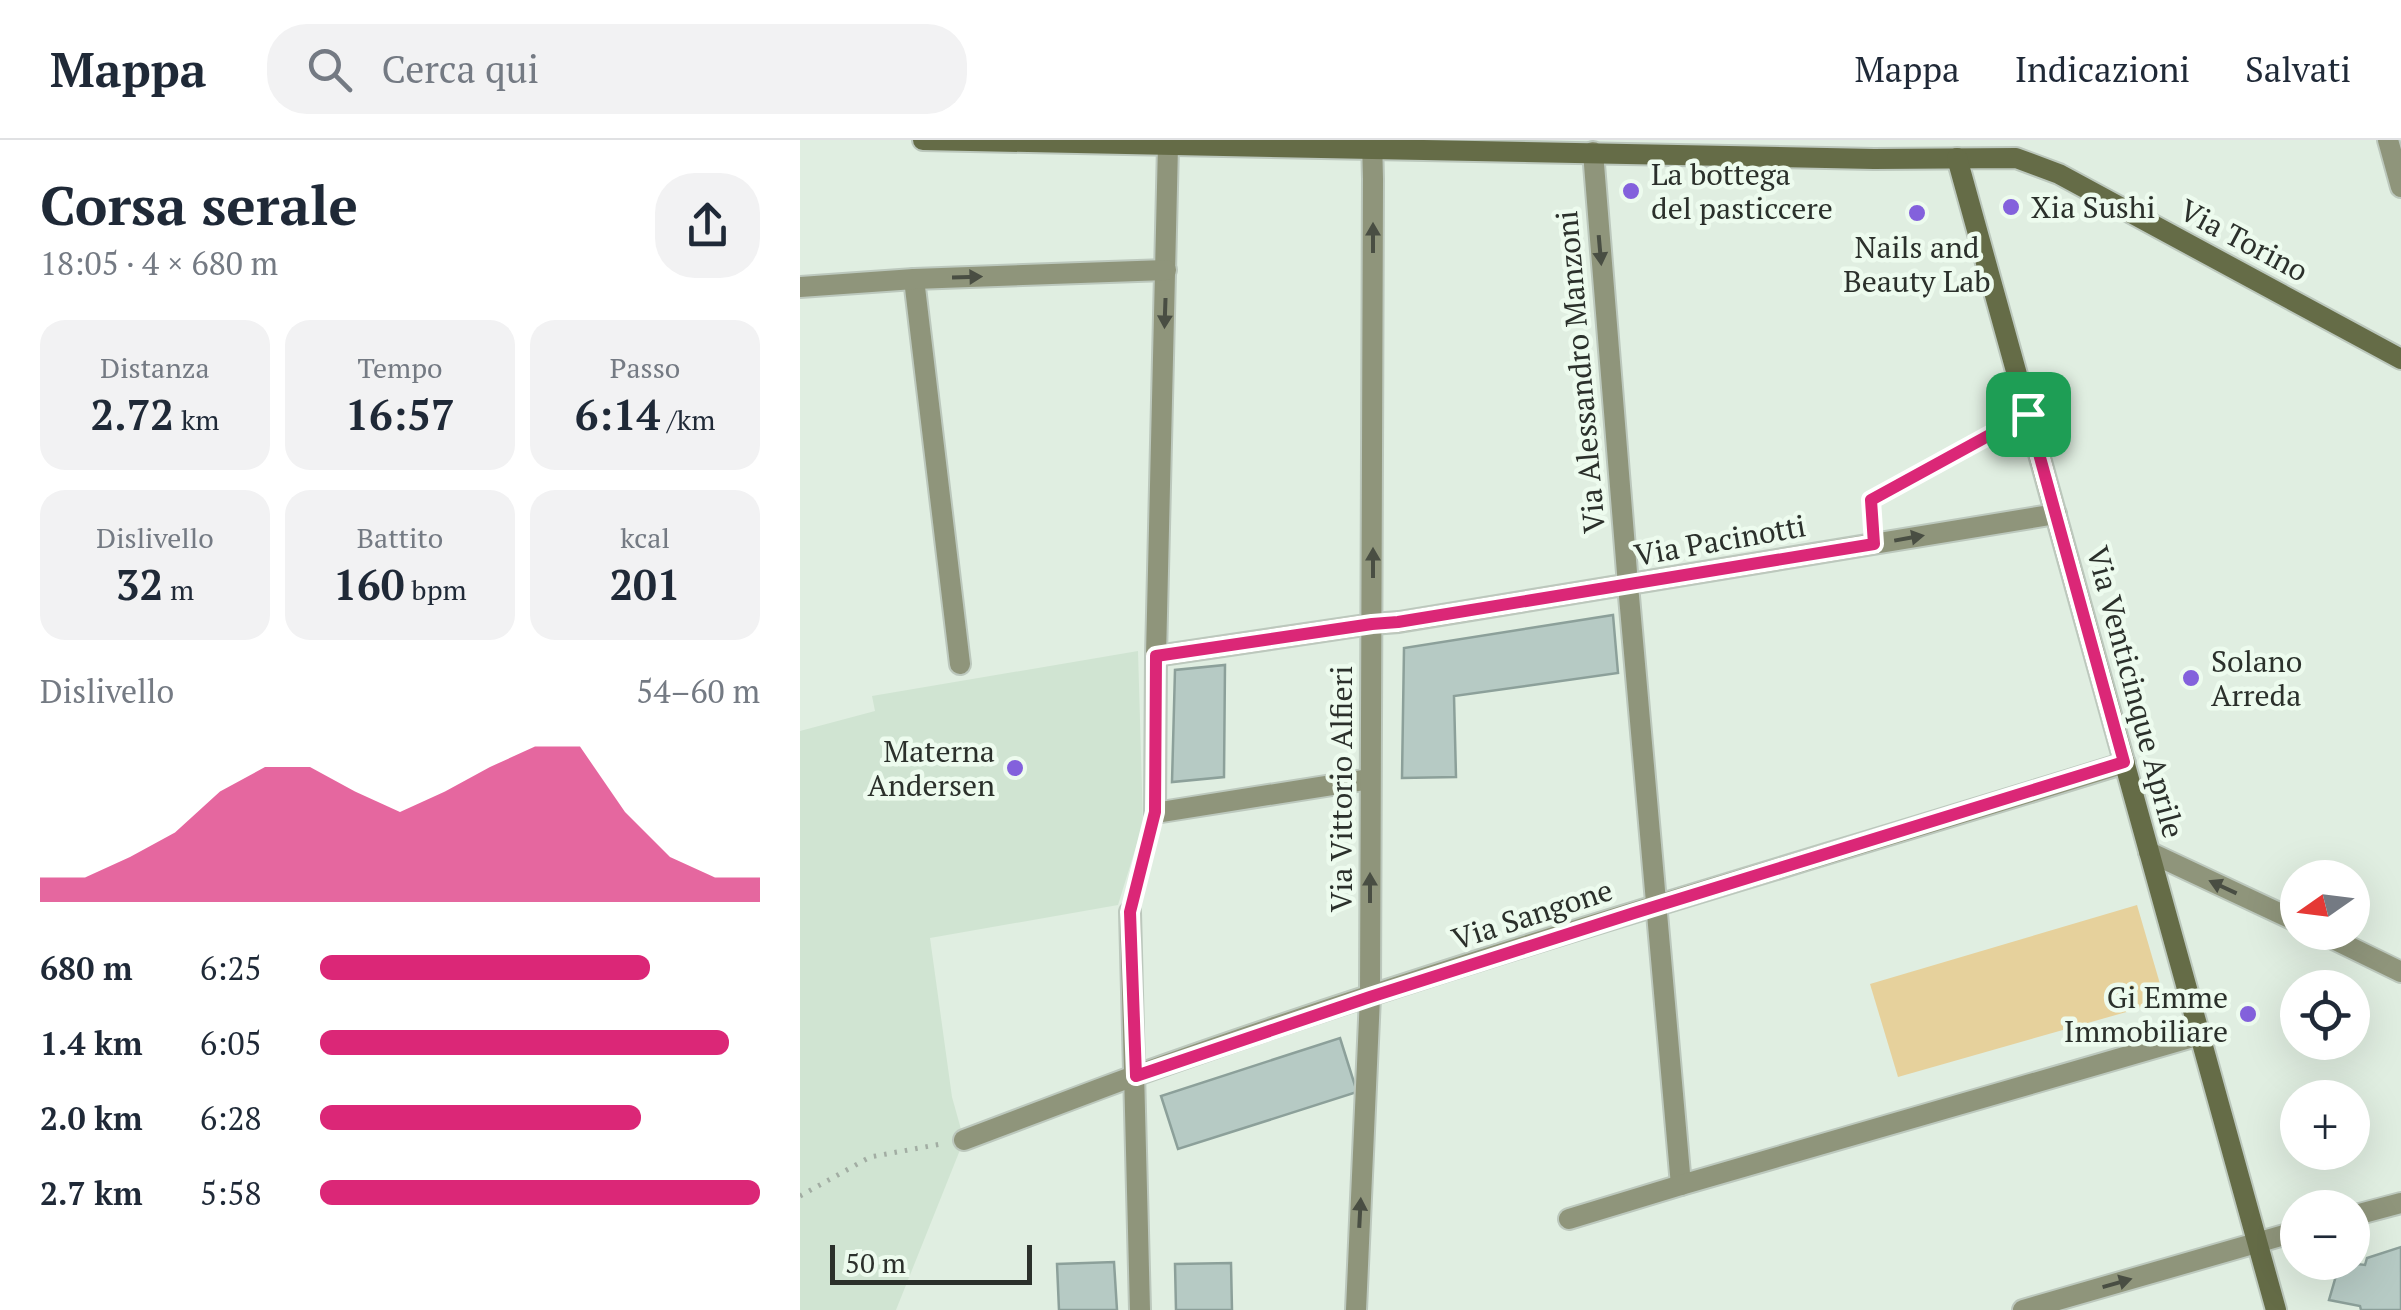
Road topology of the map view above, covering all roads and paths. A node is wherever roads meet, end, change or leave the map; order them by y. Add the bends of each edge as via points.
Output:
1 (923, 140) edge
2 (942, 140) edge
3 (2388, 140) edge
4 (1372, 144) edge
5 (1168, 145) junction
6 (1955, 149) edge
7 (1593, 152) junction
8 (2401, 187) edge
9 (1166, 270) junction
10 (914, 279) junction
11 (800, 287) edge
12 (2401, 359) edge
13 (2028, 414) junction
14 (2056, 514) junction
15 (1874, 544) junction
16 (1628, 585) junction
17 (1372, 624) junction
18 (1156, 656) junction
19 (960, 664) dead end
20 (2124, 762) junction
21 (1370, 780) junction
22 (1155, 812) junction
23 (2149, 852) junction
24 (1658, 906) junction
25 (1130, 912) joint
26 (2280, 914) edge
27 (2356, 950) edge
28 (2401, 972) edge
29 (1370, 997) junction
30 (2200, 1035) junction
31 (1136, 1076) junction
32 (964, 1140) joint
33 (1681, 1185) junction
34 (800, 1196) edge
35 (2401, 1203) edge
36 (2370, 1211) edge
37 (1569, 1219) dead end
38 (2280, 1236) edge
39 (2257, 1242) junction
40 (1140, 1310) edge
41 (1356, 1310) edge
42 (2023, 1310) edge
43 (2276, 1310) edge

1 - 2 main road, Via Torino
2 - 5 main road, Via Torino
3 - 8 street
4 - 5 main road, Via Torino
4 - 7 main road, Via Torino
17 -> 4 street, Via Vittorio Alfieri
5 - 9 street
6 - 7 main road, Via Torino via 1874,159
6 - 12 main road, Via Torino via 2045,168
6 - 13 main road, Via Venticinque Aprile
7 -> 16 street, Via Alessandro Manzoni
10 -> 9 street
9 -> 18 street
10 - 11 street
10 - 19 street
13 - 14 main road, Via Venticinque Aprile
13 - 15 lane via 1871,500
15 -> 14 street, Via Pacinotti
14 - 20 main road, Via Venticinque Aprile
15 - 16 street, Via Pacinotti
16 - 17 street, Via Pacinotti
16 - 24 street, Via Alessandro Manzoni
17 - 18 street, Via Pacinotti
17 - 21 street, Via Vittorio Alfieri
18 - 22 street
20 - 23 main road, Via Venticinque Aprile
20 - 24 street, Via Sangone
21 - 22 street
29 -> 21 street, Via Vittorio Alfieri
22 - 25 path
26 -> 23 street
23 - 30 main road, Via Venticinque Aprile
24 - 29 street, Via Sangone
24 - 33 street, Via Alessandro Manzoni
25 - 31 street
27 - 28 street
29 - 31 street, Via Sangone
41 -> 29 street, Via Vittorio Alfieri
30 - 33 street
30 - 39 main road, Via Venticinque Aprile
31 - 32 street, Via Sangone
31 - 40 street
32 - 34 path via 870,1157
33 - 37 street
35 - 36 street
38 - 39 street
42 -> 39 street
39 - 43 main road, Via Venticinque Aprile

